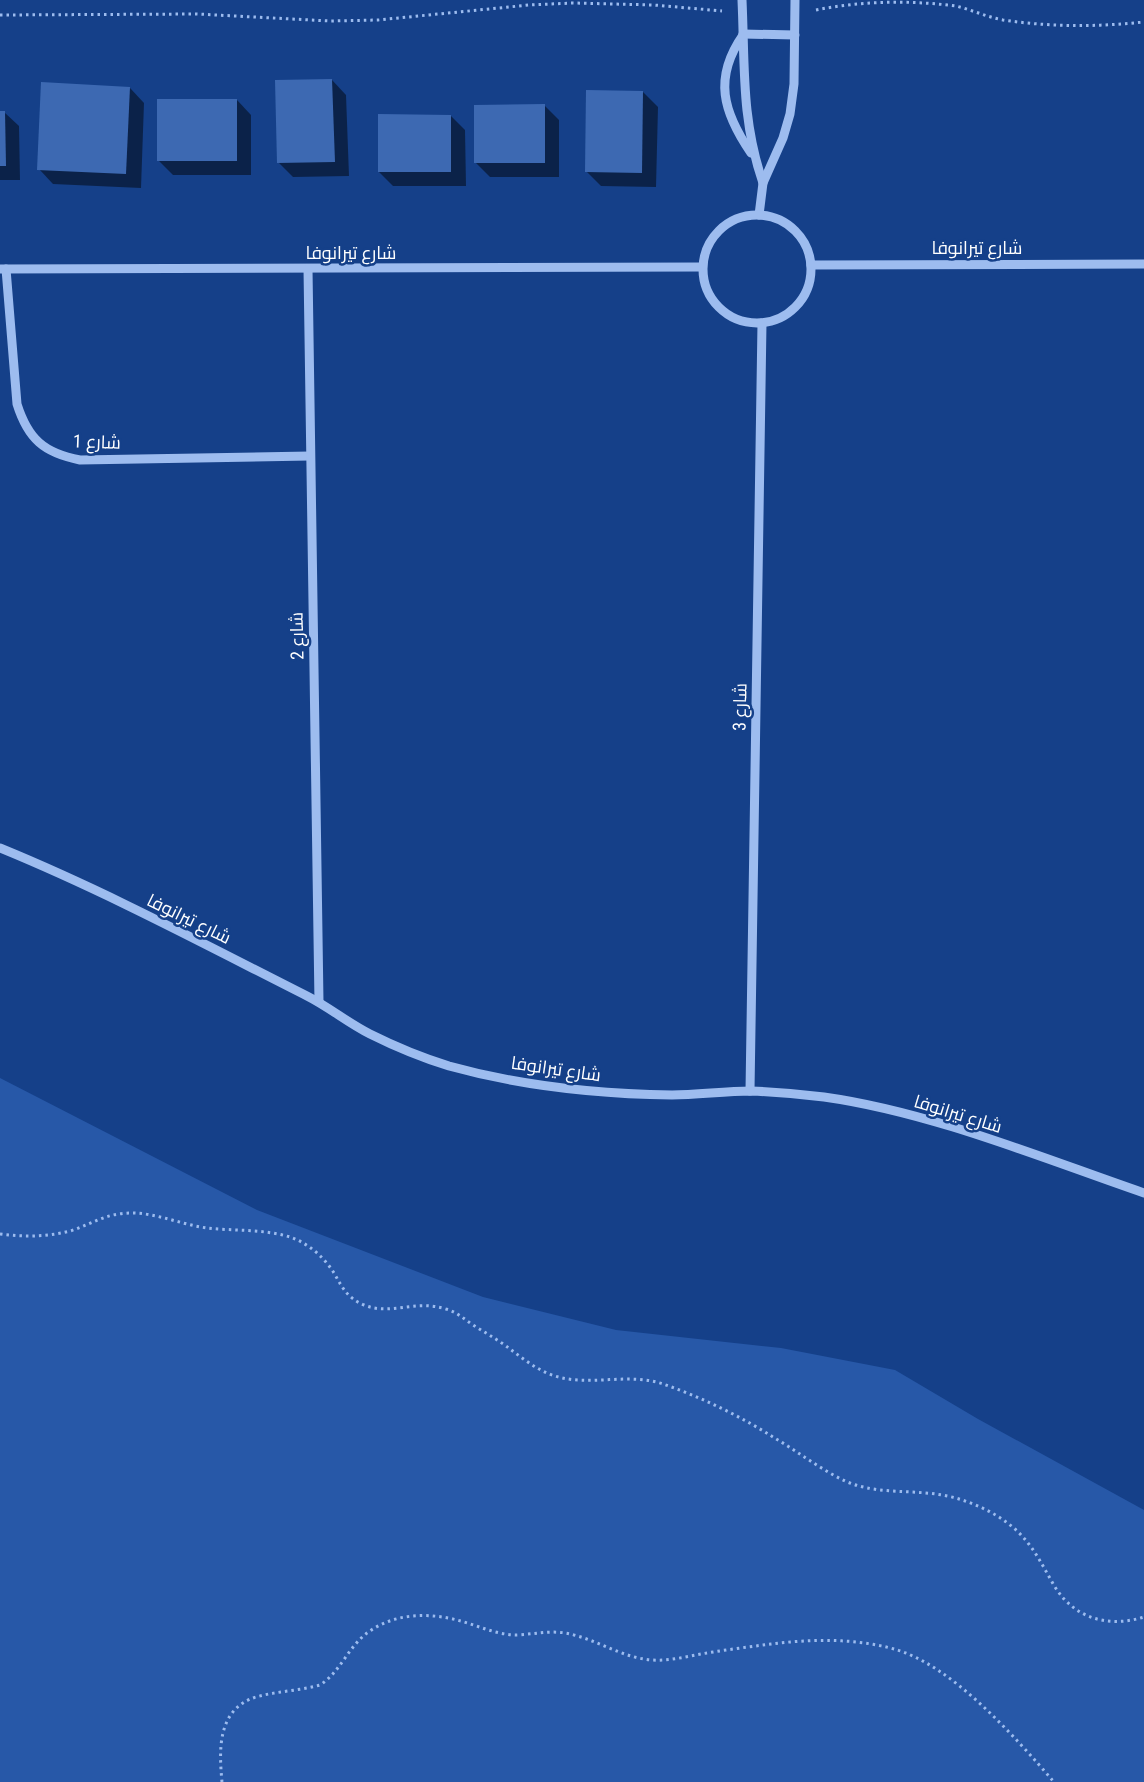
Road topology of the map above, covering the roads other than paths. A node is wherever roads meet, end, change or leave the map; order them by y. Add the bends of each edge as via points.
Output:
1 (742, 0) edge
2 (795, 0) edge
3 (743, 34) junction
4 (795, 35) junction
5 (756, 161) junction
6 (763, 182) junction
7 (758, 215) junction
8 (1144, 264) edge
9 (811, 265) junction
10 (702, 268) junction
11 (3, 269) edge
12 (308, 269) junction
13 (762, 323) junction
14 (310, 456) junction
15 (0, 848) edge
16 (319, 1002) junction
17 (750, 1091) junction
18 (1144, 1194) edge

1 - 3 street
2 - 4 street
3 - 4 street
3 - 5 street via 746,115
3 - 5 street via 731,52 724,89 736,131
4 - 6 street via 790,114
5 - 6 street
6 - 7 street
7 - 9 street via 778,219 794,230 806,246
7 - 10 street via 726,224 713,236
8 - 9 street, شارع تيرانوفا
9 - 13 street via 808,286 798,304 782,317
10 - 12 street, شارع تيرانوفا
10 - 13 street via 706,290 720,308 739,320
11 - 12 street, شارع تيرانوفا
11 - 14 street, شارع 1 via 17,404 32,437 46,449 80,460
12 - 14 street, شارع 2
13 - 17 street, شارع 3
14 - 16 street, شارع 2
15 - 16 street, شارع تيرانوفا via 202,942
16 - 17 street, شارع تيرانوفا via 369,1034 447,1065 522,1082 597,1092 674,1095
17 - 18 street, شارع تيرانوفا via 824,1097 899,1113 1074,1167

